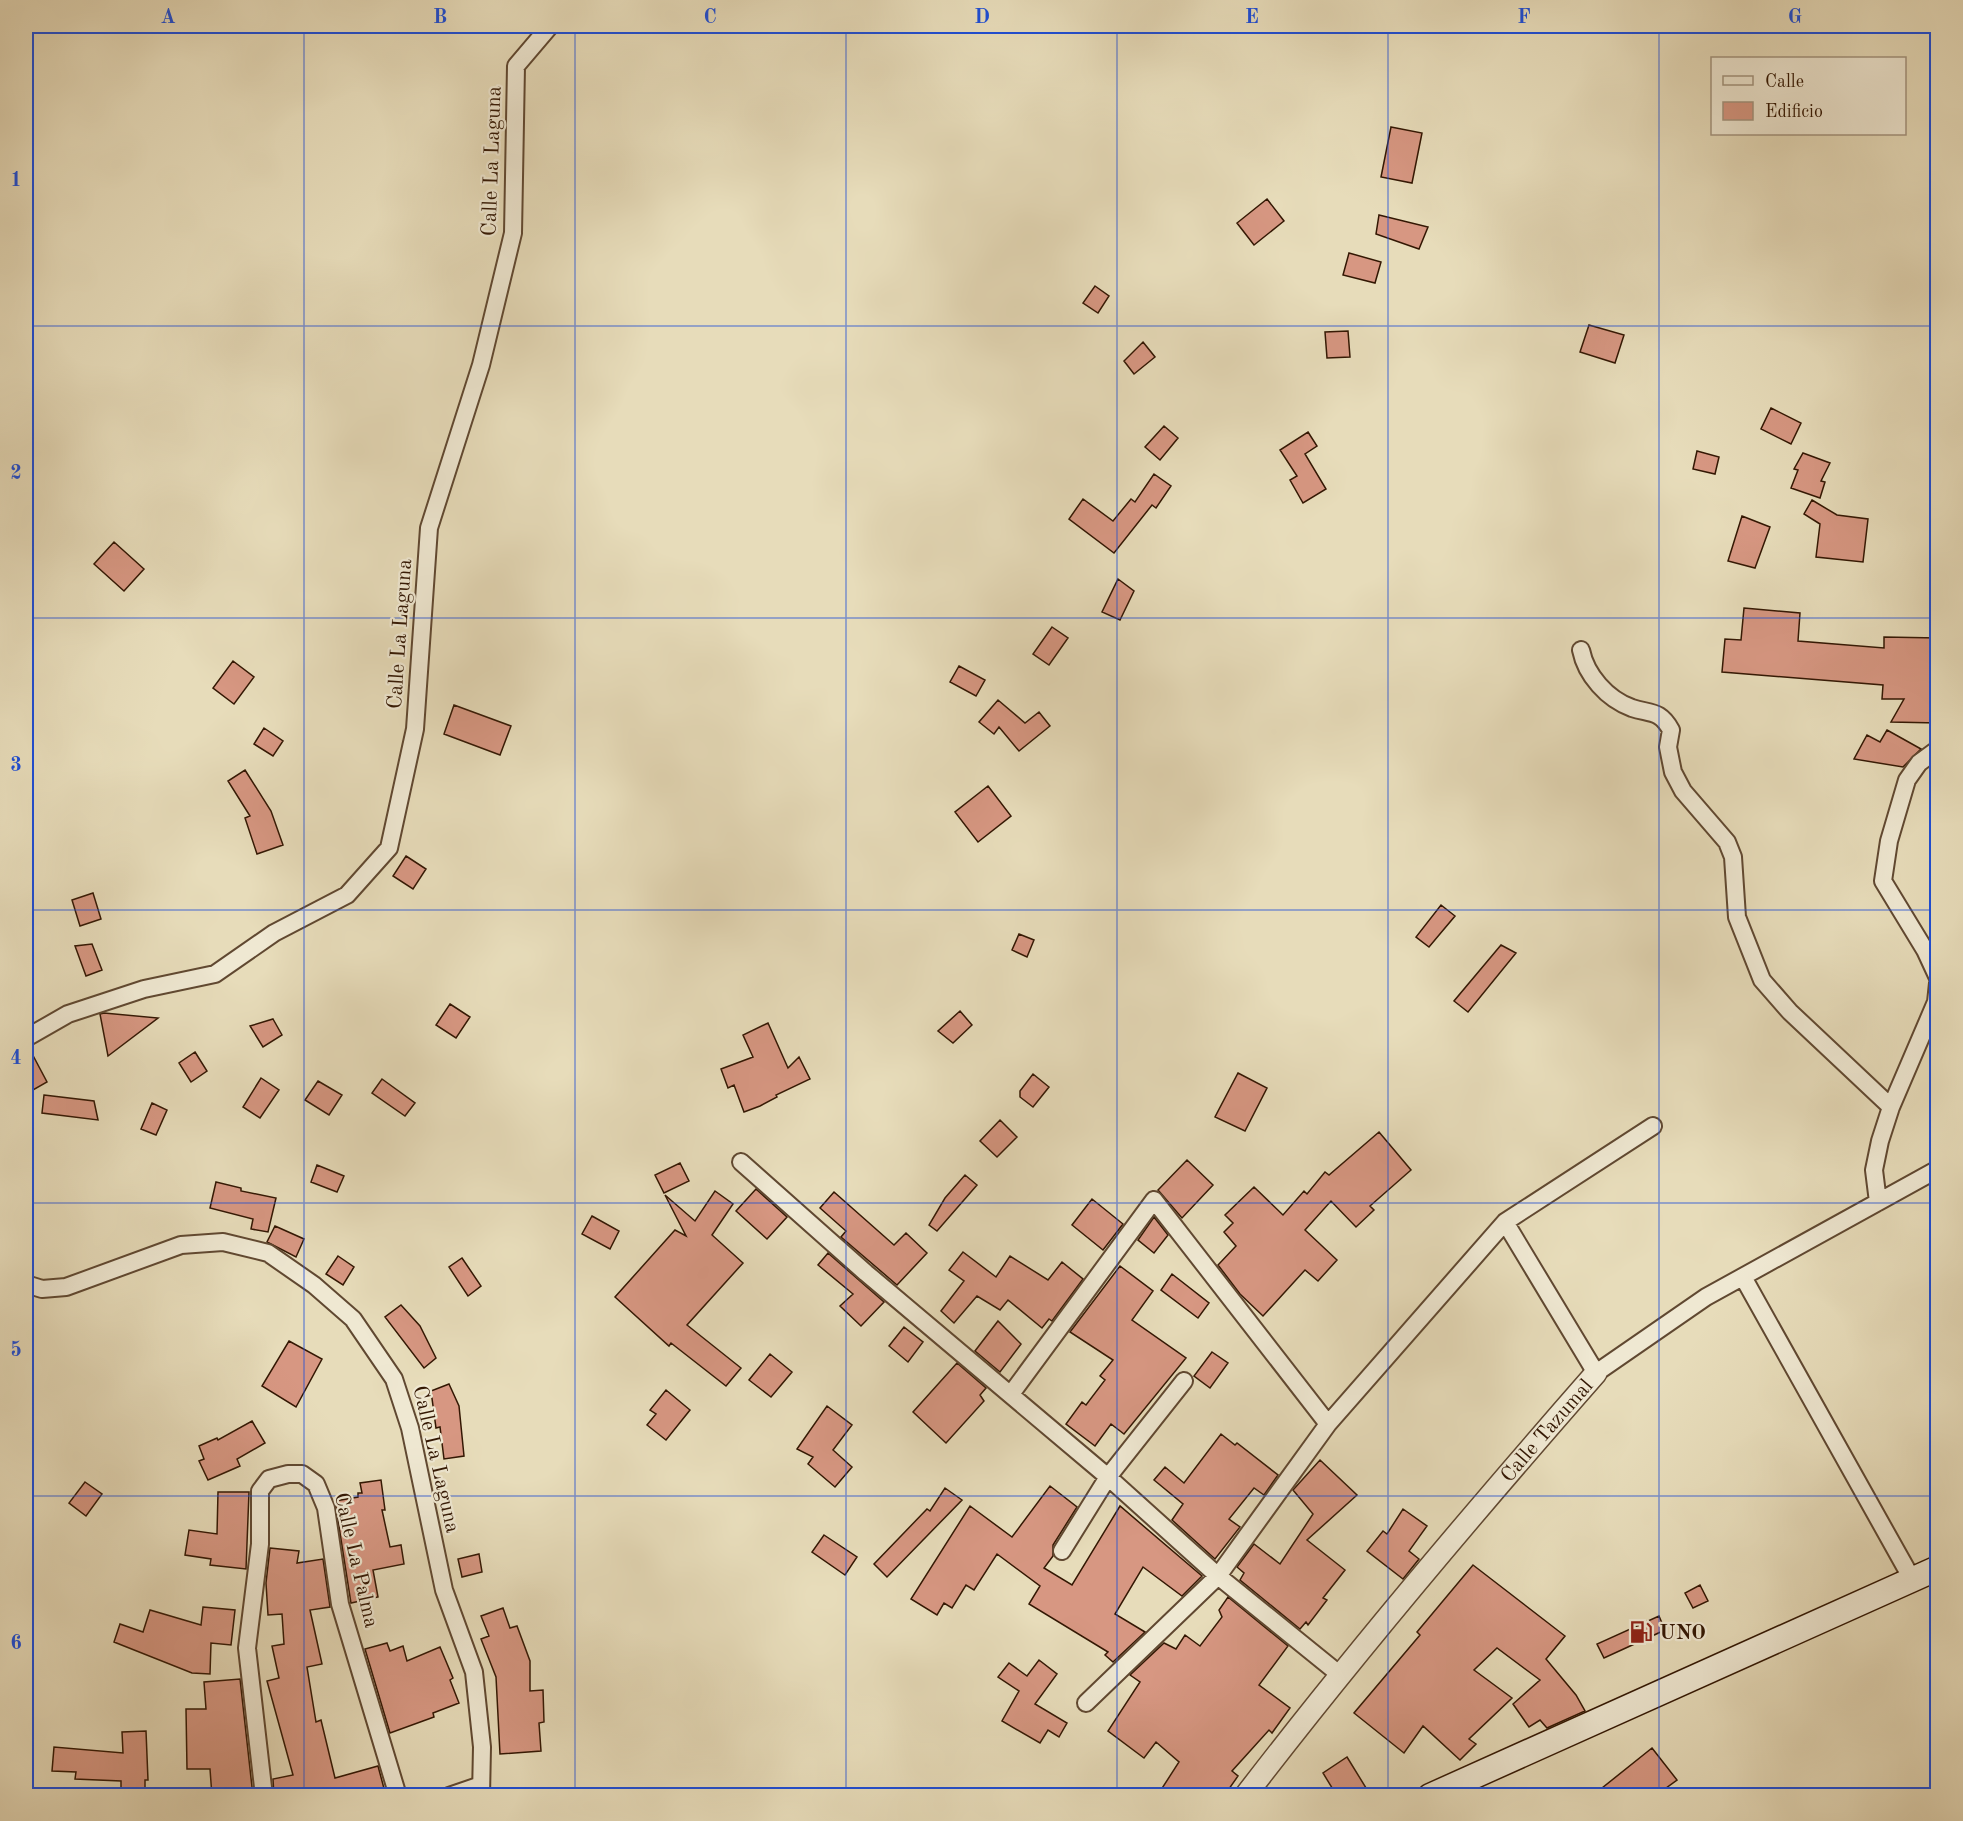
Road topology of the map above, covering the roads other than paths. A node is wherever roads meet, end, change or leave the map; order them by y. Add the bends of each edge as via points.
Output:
1 (550, 26) edge
2 (1581, 650) dead end
3 (1938, 749) edge
4 (1938, 978) edge
5 (1938, 983) edge
6 (26, 1038) edge
7 (1891, 1107) junction
8 (1653, 1126) dead end
9 (741, 1162) dead end
10 (1938, 1168) edge
11 (1878, 1202) junction
12 (1505, 1222) junction
13 (1743, 1277) junction
14 (26, 1284) edge
15 (1596, 1373) junction
16 (1184, 1381) dead end
17 (1011, 1394) junction
18 (1328, 1424) junction
19 (1108, 1477) junction
20 (1062, 1551) dead end
21 (1938, 1568) edge
22 (1218, 1576) junction
23 (1912, 1579) junction
24 (1339, 1674) junction
25 (1086, 1703) dead end
26 (481, 1790) edge
27 (264, 1796) edge
28 (398, 1796) edge
29 (449, 1796) edge
30 (1245, 1796) edge
31 (1430, 1796) edge

1 - 6 street, Calle La Laguna via 516,66 513,233 481,365 429,528 415,729 389,848 347,895 274,933 215,974 144,989 68,1014
2 - 7 street via 1592,679 1631,707 1664,718 1671,730 1668,747 1673,772 1693,804 1727,842 1733,857 1737,917 1762,980 1790,1012
3 - 4 street via 1907,780 1889,841 1883,881
5 - 7 street via 1936,1002
7 - 11 street via 1874,1170
8 - 12 street
9 - 17 street via 866,1274
10 - 11 street, Calle Tazumal
11 - 13 street, Calle Tazumal
12 - 15 street
12 - 18 street
13 - 15 street, Calle Tazumal via 1706,1297
13 - 23 street
14 - 26 street, Calle La Laguna via 42,1289 66,1287 181,1245 223,1242 268,1253 353,1319 394,1379 410,1428 444,1590 474,1672 482,1747
15 - 24 street, Calle Tazumal via 1474,1511
16 - 19 street
17 - 18 street via 1154,1200
17 - 19 street
18 - 22 street
19 - 20 street
19 - 22 street
21 - 23 main road
22 - 24 street
22 - 25 street
23 - 31 main road
24 - 30 street, Calle Tazumal
26 - 29 street
27 - 28 street, Calle La Palma via 247,1648 260,1544 260,1491 269,1479 288,1474 303,1474 316,1484 326,1508 340,1604

